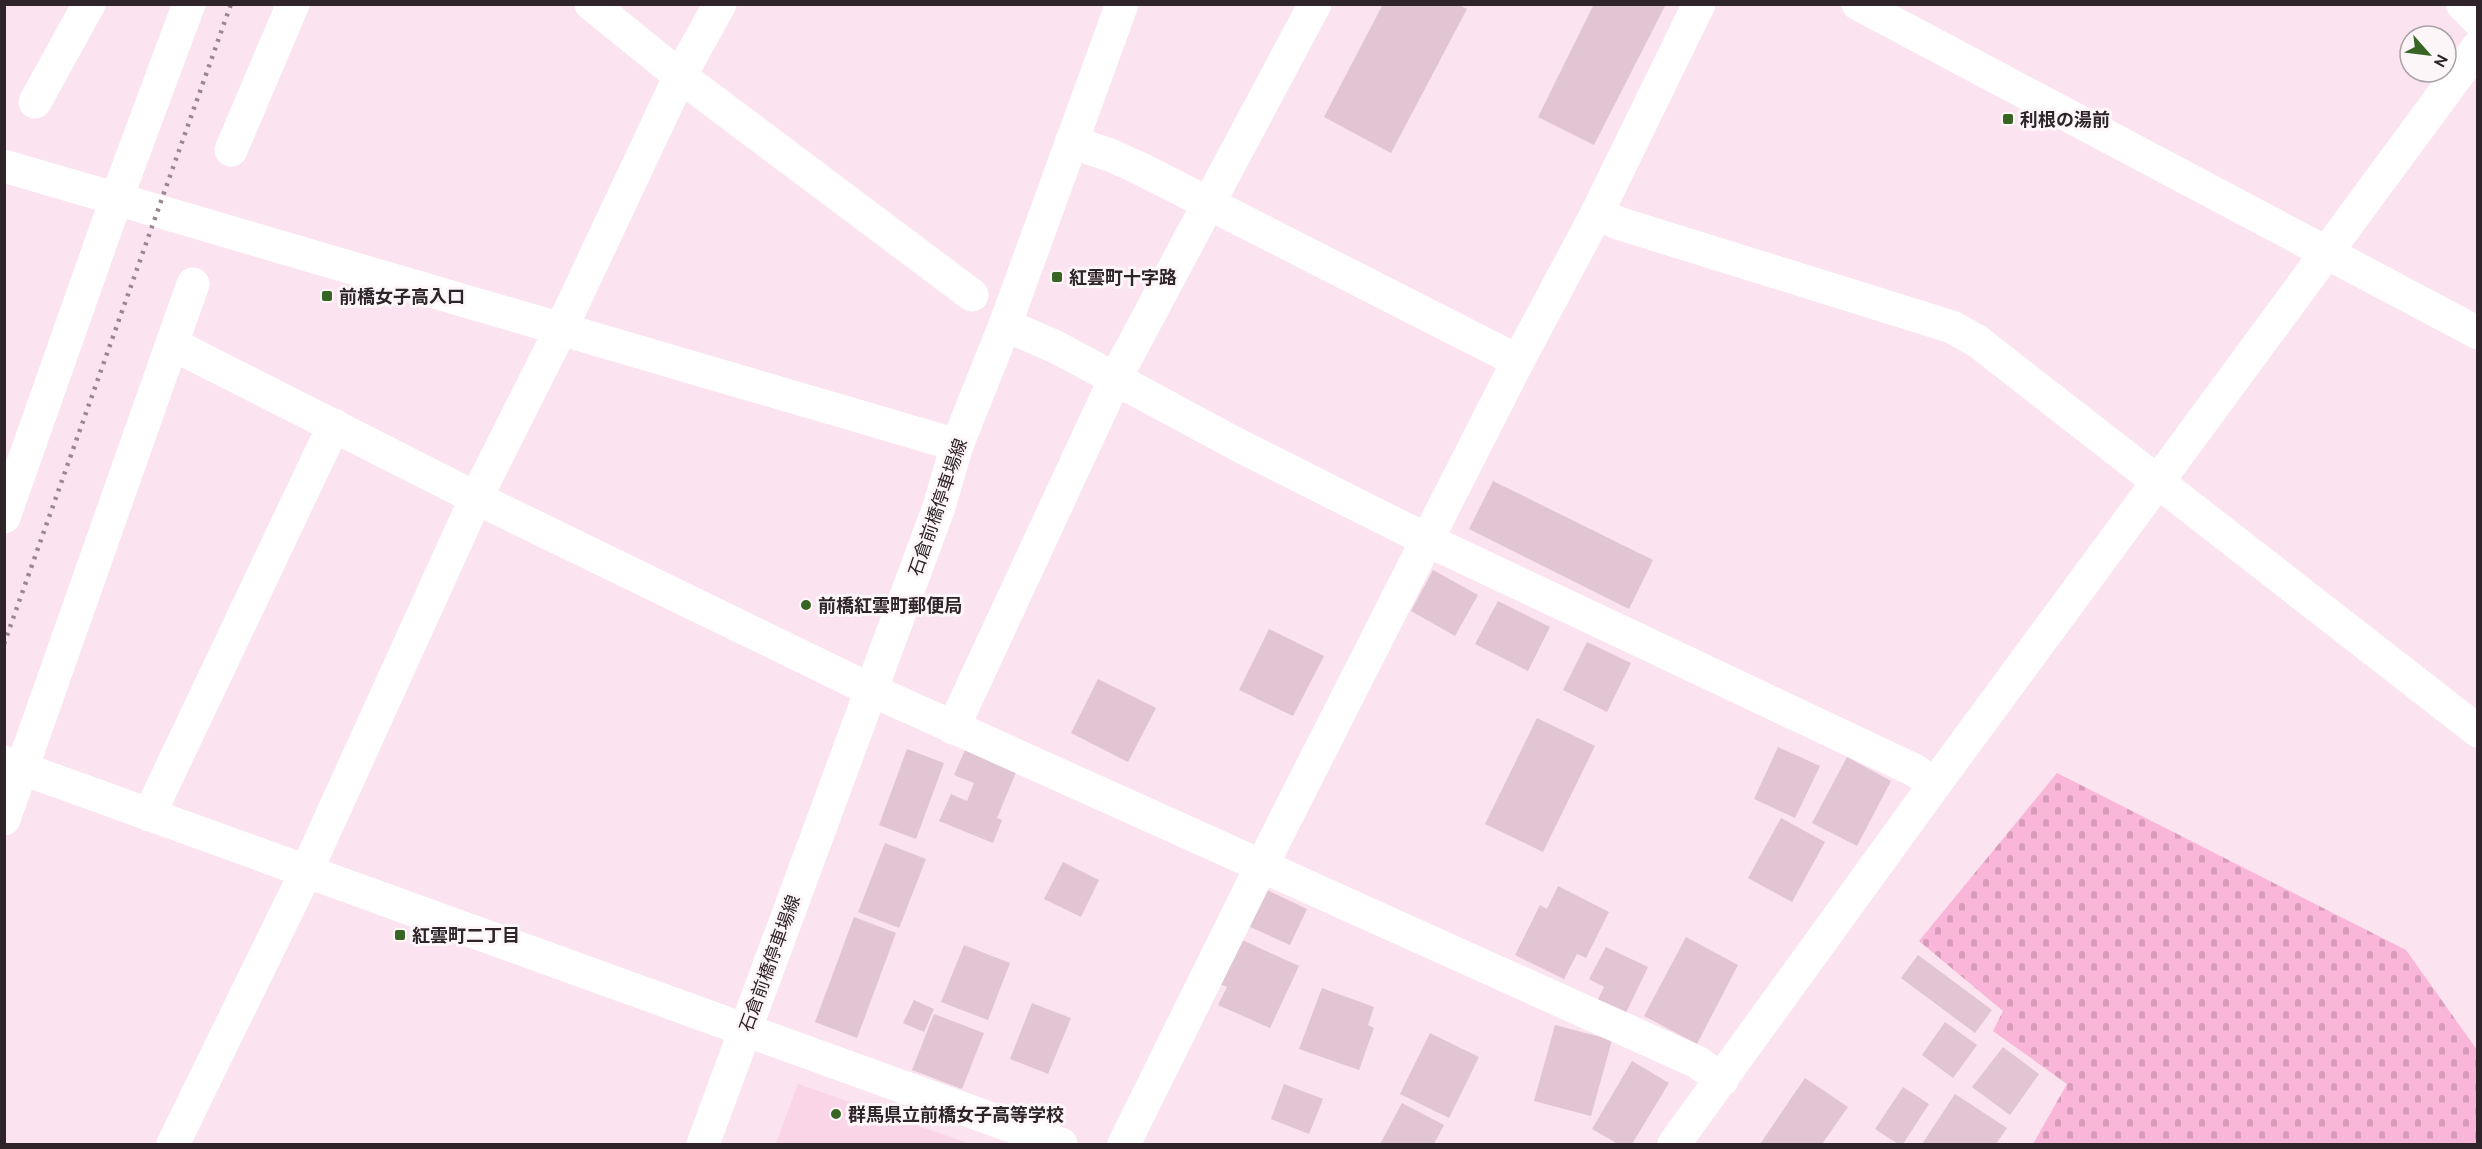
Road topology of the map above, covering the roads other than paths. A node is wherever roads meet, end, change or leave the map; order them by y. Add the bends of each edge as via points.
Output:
1 (89, 4) edge
2 (189, 4) edge
3 (292, 4) edge
4 (591, 4) edge
5 (720, 4) edge
6 (1122, 4) edge
7 (1314, 4) edge
8 (1699, 4) edge
9 (1858, 4) edge
10 (2462, 4) edge
11 (2478, 20) edge
12 (2478, 47) edge
13 (680, 76) junction
14 (35, 102) dead end
15 (1071, 142) junction
16 (231, 150) dead end
17 (4, 166) edge
18 (117, 197) junction
19 (1210, 204) junction
20 (1597, 213) junction
21 (2326, 252) junction
22 (193, 284) dead end
23 (972, 295) dead end
24 (1005, 325) junction
25 (561, 329) junction
26 (2478, 333) edge
27 (172, 344) junction
28 (1518, 361) junction
29 (1115, 379) junction
30 (334, 425) junction
31 (957, 445) junction
32 (2158, 480) junction
33 (476, 498) junction
34 (4, 517) edge
35 (1427, 540) junction
36 (871, 690) junction
37 (953, 728) junction
38 (2478, 732) edge
39 (13, 765) edge
40 (1935, 784) junction
41 (149, 815) junction
42 (4, 819) edge
43 (1261, 867) junction
44 (306, 872) junction
45 (743, 1031) junction
46 (1722, 1080) junction
47 (172, 1144) edge
48 (703, 1144) edge
49 (1061, 1144) edge
50 (1124, 1144) edge
51 (1674, 1144) edge

1 - 14 street
2 - 18 street
3 - 16 street
4 - 13 street
5 - 13 street
6 - 15 street, 石倉前橋停車場線
7 - 19 street
8 - 20 street
9 - 21 street
10 - 11 street
12 - 21 street
13 - 23 street
13 - 25 street
15 - 19 street via 1114,156
15 - 24 street, 石倉前橋停車場線
17 - 18 street
18 - 25 street
18 - 34 street
19 - 28 street
19 - 29 street
20 - 28 street
20 - 32 street via 1618,223 1952,327 1977,341
21 - 26 street
21 - 32 street
22 - 27 street
24 - 29 street
24 - 31 street, 石倉前橋停車場線
25 - 31 street
25 - 33 street
27 - 30 street
27 - 39 street
28 - 35 street
29 - 35 street via 1240,447
29 - 37 street
30 - 33 street
30 - 41 street
31 - 36 street, 石倉前橋停車場線 via 939,507
32 - 38 street
32 - 40 street
33 - 36 street
33 - 44 street
35 - 40 street via 1914,770
35 - 43 street
36 - 37 street
36 - 45 street, 石倉前橋停車場線
37 - 43 street
39 - 41 street
39 - 42 street
40 - 46 street
41 - 44 street
43 - 46 street via 1696,1062
43 - 50 street
44 - 45 street
44 - 47 street
45 - 48 street, 石倉前橋停車場線
45 - 49 street
46 - 51 street

